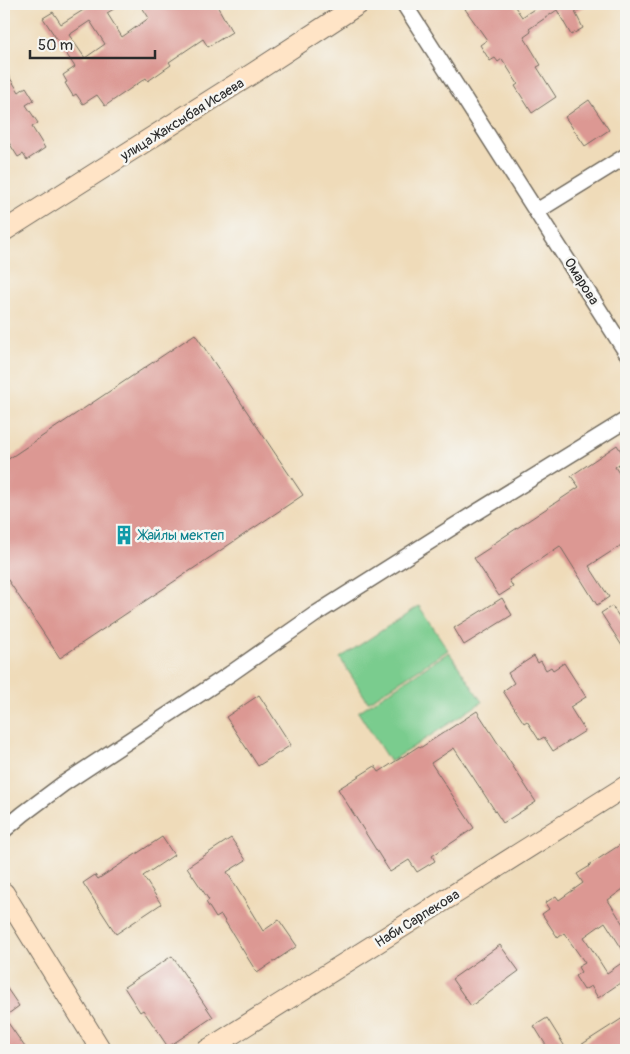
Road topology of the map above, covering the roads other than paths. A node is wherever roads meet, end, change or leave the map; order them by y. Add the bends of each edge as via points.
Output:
1 (359, 4) edge
2 (404, 4) edge
3 (626, 156) edge
4 (537, 211) junction
5 (4, 230) edge
6 (626, 352) edge
7 (626, 420) edge
8 (626, 786) edge
9 (4, 830) edge
10 (4, 893) edge
11 (101, 1050) edge
12 (208, 1050) edge

1 - 5 street, улица Жаксыбая Исаева
2 - 4 street, Омарова
3 - 4 street
4 - 6 street, Омарова
7 - 9 street via 318,613 64,784
8 - 12 street, Наби Сарпекова
10 - 11 street

